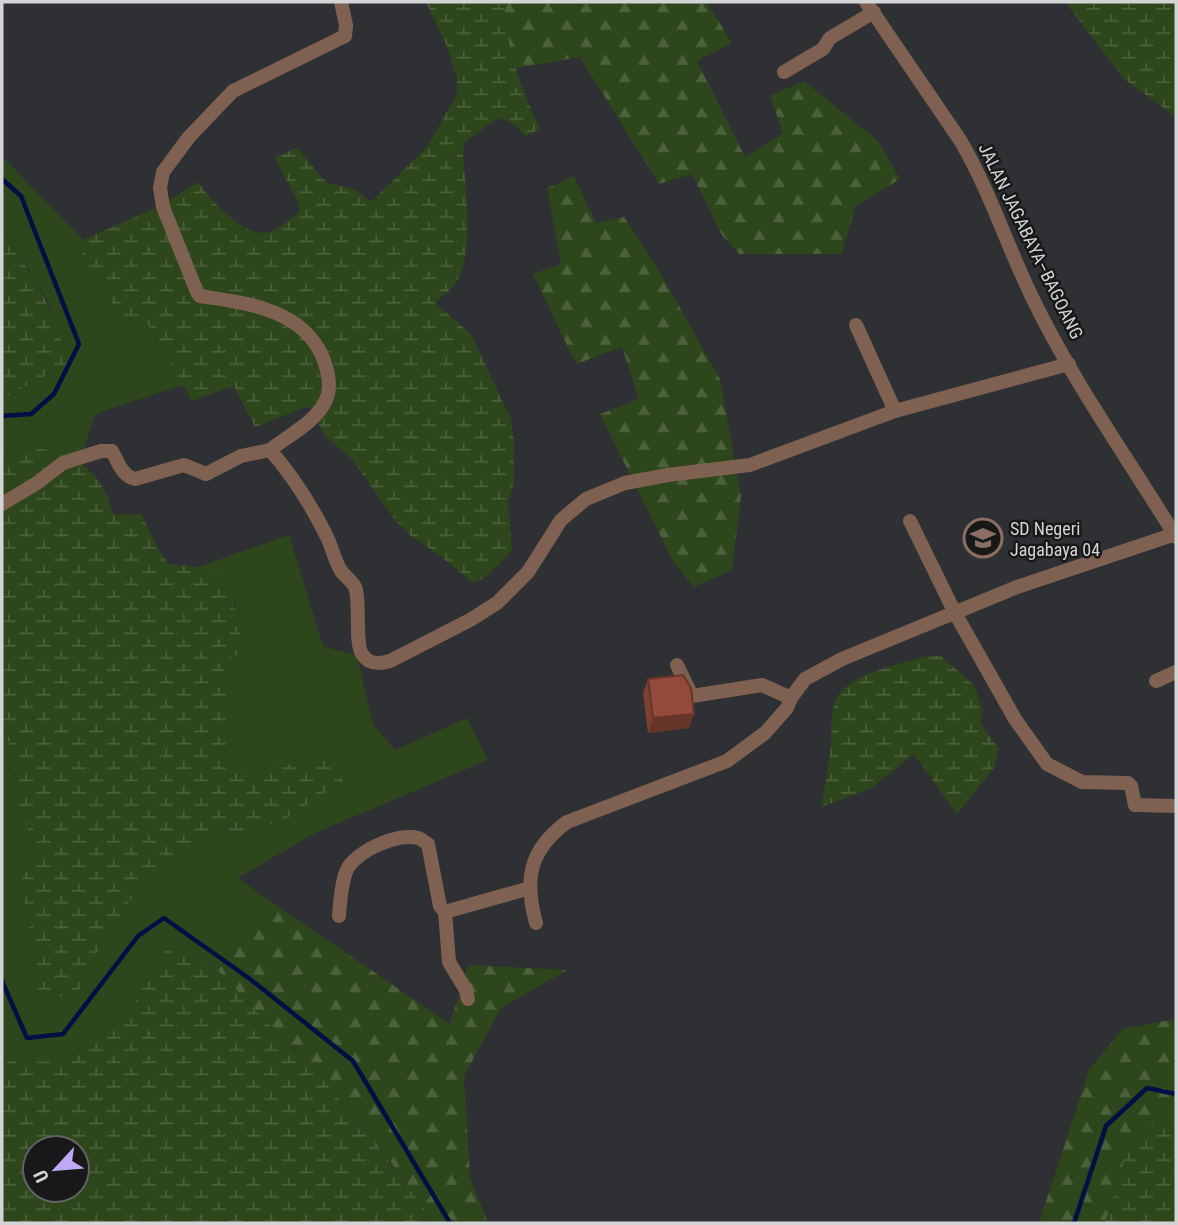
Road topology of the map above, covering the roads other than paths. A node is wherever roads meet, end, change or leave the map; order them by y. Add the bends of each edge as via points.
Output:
1 (341, 2) edge
2 (870, 7) edge
3 (784, 72) dead end
4 (856, 325) dead end
5 (1069, 364) junction
6 (895, 411) junction
7 (270, 450) junction
8 (2, 504) edge
9 (910, 521) dead end
10 (1176, 536) edge
11 (955, 613) junction
12 (677, 664) dead end
13 (1176, 672) edge
14 (1156, 681) dead end
15 (791, 698) junction
16 (1176, 806) edge
17 (530, 888) junction
18 (445, 912) junction
19 (338, 916) dead end
20 (536, 923) dead end
21 (468, 999) dead end

1 - 7 street via 345,36 233,91 188,137 163,172 160,188 163,207 200,296 275,312 319,347 329,381 327,400 315,416
2 - 3 street via 823,49
2 - 5 street, JALAN JAGABAYA–BAGOANG via 974,163 1031,296
4 - 6 street
5 - 6 street
5 - 10 street, JALAN JAGABAYA–BAGOANG
6 - 7 street via 750,465 635,481 586,499 561,520 528,572 498,603 380,664 360,652 356,589 341,572 309,505
7 - 8 street via 241,456 206,474 184,465 135,479 124,474 112,452 101,451 63,463
9 - 11 street
10 - 11 street via 1017,587
11 - 15 street via 842,659 805,679
11 - 16 street via 1015,719 1047,764 1082,782 1128,783 1135,805
12 - 15 street via 692,696 762,685
13 - 14 street
15 - 17 street via 765,733 727,761 567,822 535,857
17 - 18 street
17 - 20 street
18 - 19 street via 428,844 418,838 392,838 349,864
18 - 21 street via 449,961

